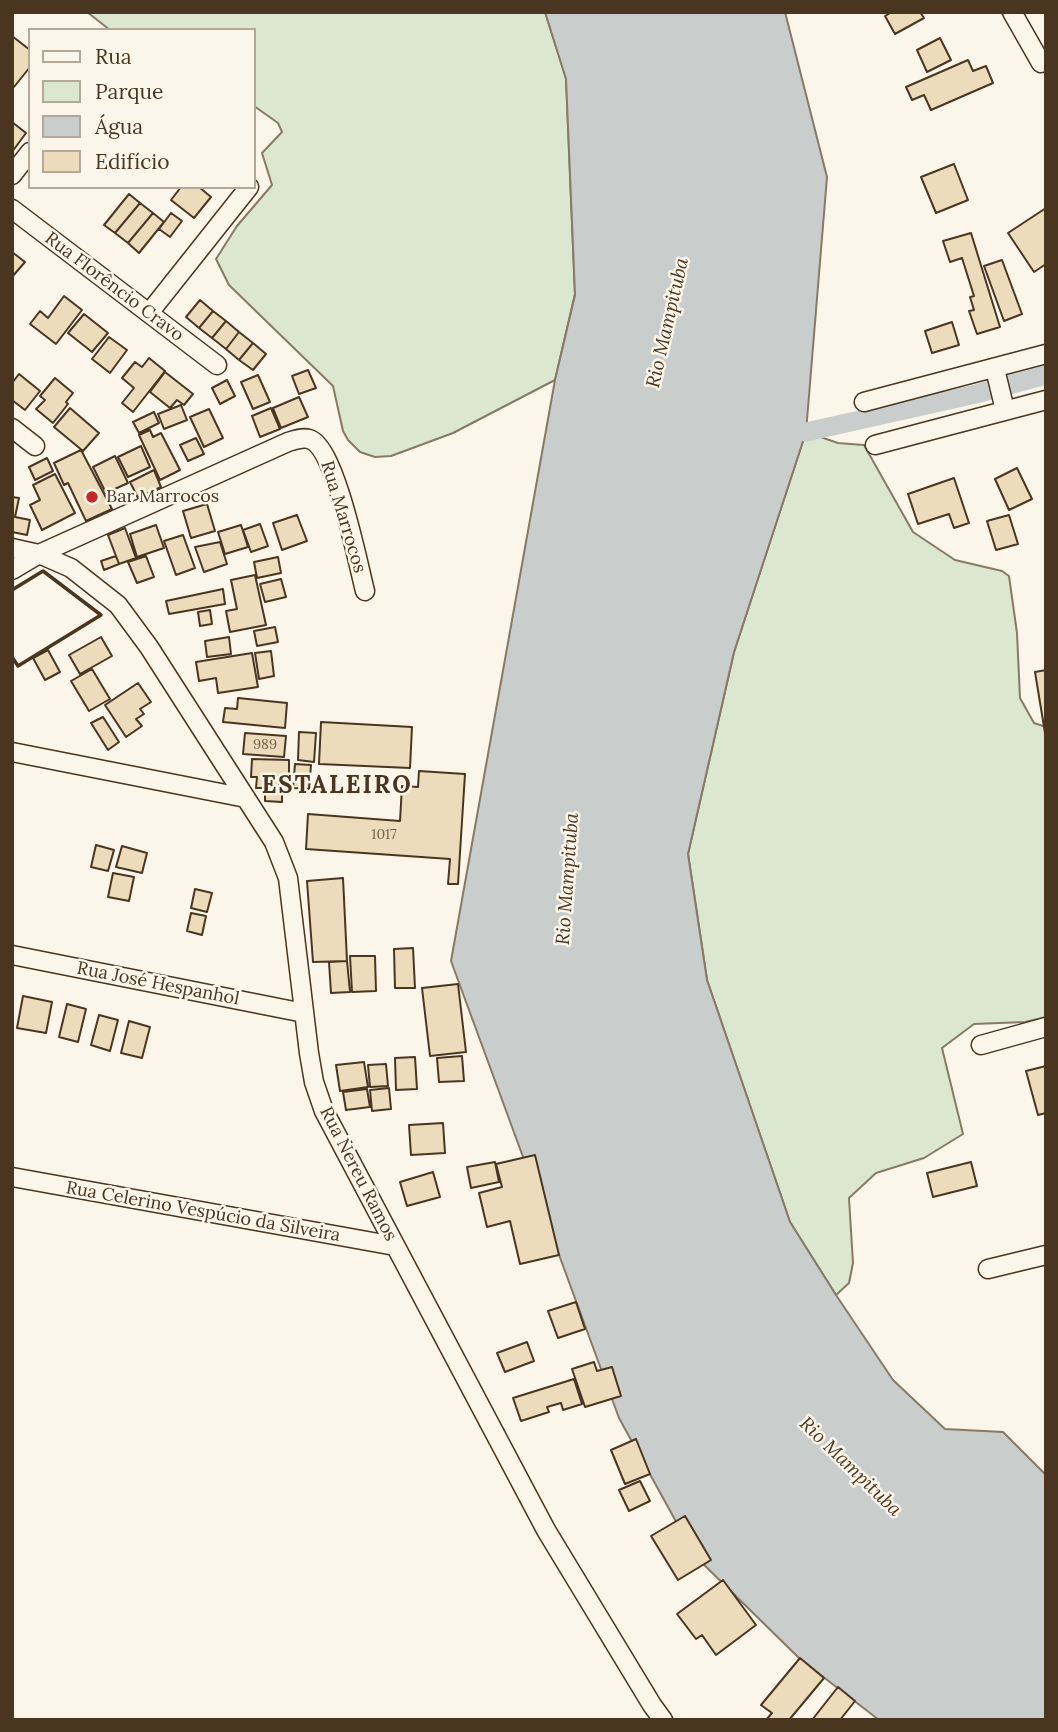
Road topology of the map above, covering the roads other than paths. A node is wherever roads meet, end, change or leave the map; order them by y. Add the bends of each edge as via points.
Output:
1 (1012, 12) edge
2 (1043, 62) edge
3 (28, 155) edge
4 (12, 175) edge
5 (247, 189) edge
6 (12, 209) edge
7 (149, 313) junction
8 (1046, 354) edge
9 (217, 365) dead end
10 (995, 369) junction
11 (1046, 400) edge
12 (864, 402) dead end
13 (1005, 411) junction
14 (12, 428) edge
15 (875, 445) dead end
16 (35, 446) dead end
17 (12, 548) edge
18 (39, 554) junction
19 (12, 570) edge
20 (365, 591) dead end
21 (12, 752) edge
22 (246, 798) junction
23 (12, 955) edge
24 (304, 1013) junction
25 (1046, 1027) edge
26 (981, 1045) dead end
27 (12, 1177) edge
28 (395, 1246) junction
29 (1046, 1255) edge
30 (988, 1269) dead end
31 (663, 1720) edge

1 - 2 street
3 - 4 street
5 - 7 street
6 - 7 street, Rua Florêncio Cravo
7 - 9 street, Rua Florêncio Cravo
8 - 10 street
10 - 12 street
10 - 13 street
11 - 13 street
13 - 15 street
14 - 16 street
17 - 18 street, Rua Nereu Ramos
18 - 19 street, Rua Marrocos
18 - 20 street, Rua Marrocos via 288,442 310,439 321,447 333,472
18 - 22 street, Rua Nereu Ramos via 71,568 118,606 149,646
21 - 22 street
22 - 24 street, Rua Nereu Ramos via 274,842 288,878
23 - 24 street, Rua José Hespanhol
24 - 28 street, Rua Nereu Ramos via 314,1082 324,1111
25 - 26 street
27 - 28 street, Rua Celerino Vespúcio da Silveira
28 - 31 street, Rua Nereu Ramos via 552,1541
29 - 30 street

